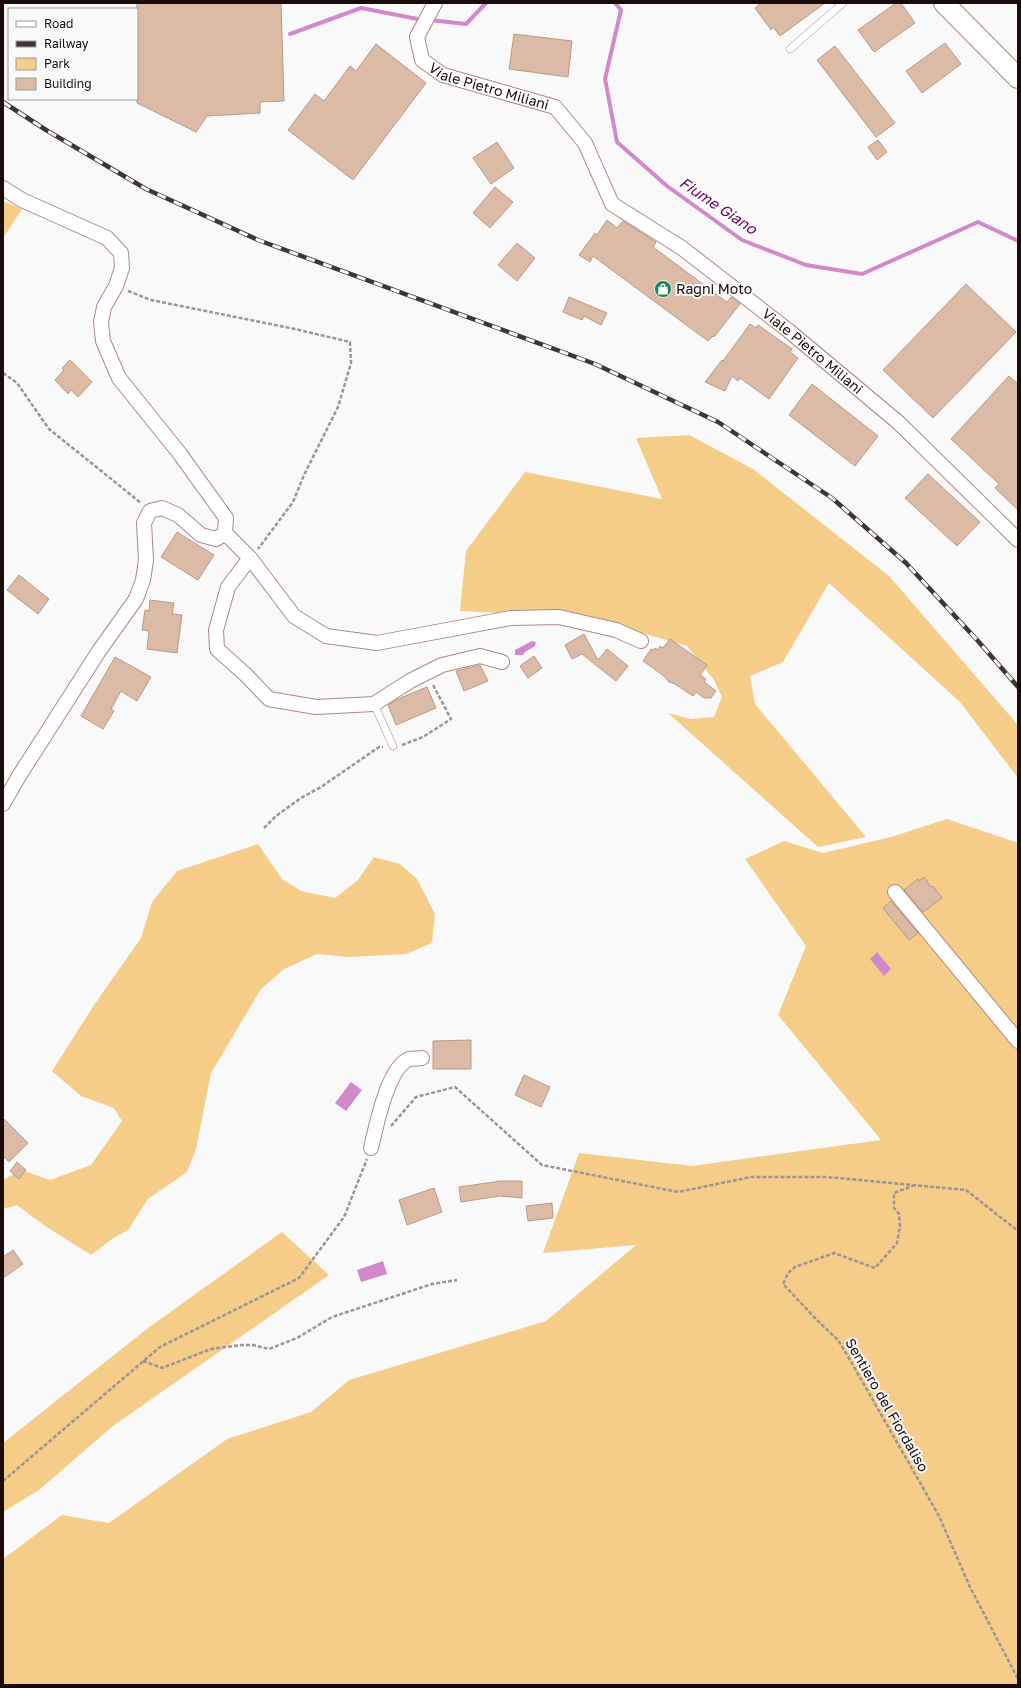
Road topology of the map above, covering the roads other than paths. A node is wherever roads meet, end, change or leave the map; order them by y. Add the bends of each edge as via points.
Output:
1 (435, 3) edge
2 (843, 3) edge
3 (944, 3) edge
4 (790, 49) dead end
5 (1018, 78) edge
6 (3, 188) edge
7 (225, 533) junction
8 (1018, 540) edge
9 (250, 558) junction
10 (641, 641) dead end
11 (502, 662) dead end
12 (374, 704) junction
13 (393, 746) road end
14 (3, 804) edge
15 (895, 892) dead end
16 (1018, 1041) edge
17 (422, 1058) dead end
18 (371, 1148) road end

1 - 8 street, Viale Pietro Miliani via 417,37 422,60 443,76 556,107 585,143 612,204 682,248 789,331 887,412
2 - 4 lane
3 - 5 main road
6 - 7 street via 22,200 107,238 121,253 122,268 116,286 104,307 101,322 103,341 119,378 180,454 226,518
7 - 9 street
7 - 14 street via 216,539 201,535 178,515 162,508 150,511 144,523 144,580 136,599 99,651
9 - 10 street via 294,616 326,636 376,643 511,618 559,617 616,630
9 - 12 street via 228,587 216,630 217,649 269,699 316,707
11 - 12 street via 480,656 442,665 410,681
12 - 13 lane
15 - 16 street
17 - 18 street via 407,1060 397,1070 383,1096

